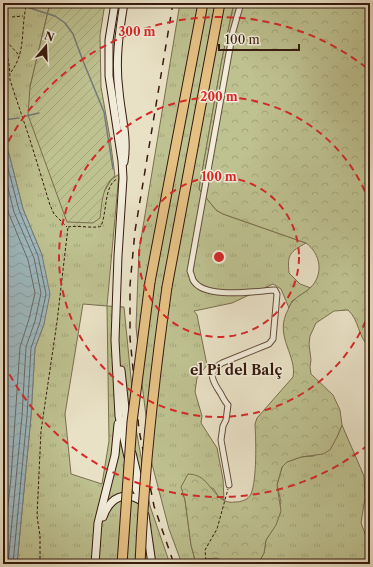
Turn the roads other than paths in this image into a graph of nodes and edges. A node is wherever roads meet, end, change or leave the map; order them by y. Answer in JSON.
{"nodes":[{"id":1,"x":115,"y":3,"type":"edge"},
{"id":2,"x":124,"y":3,"type":"edge"},
{"id":3,"x":203,"y":3,"type":"edge"},
{"id":4,"x":220,"y":3,"type":"edge"},
{"id":5,"x":241,"y":3,"type":"edge"},
{"id":6,"x":123,"y":175,"type":"junction"},
{"id":7,"x":117,"y":324,"type":"junction"},
{"id":8,"x":119,"y":416,"type":"junction"},
{"id":9,"x":229,"y":485,"type":"road end"},
{"id":10,"x":143,"y":502,"type":"junction"},
{"id":11,"x":97,"y":547,"type":"junction"},
{"id":12,"x":95,"y":564,"type":"edge"},
{"id":13,"x":122,"y":564,"type":"edge"},
{"id":14,"x":140,"y":564,"type":"edge"},
{"id":15,"x":152,"y":564,"type":"edge"}],
"edges":[{"from":1,"to":6,"type":"main road"},
{"from":2,"to":6,"type":"main road"},
{"from":3,"to":13,"type":"highway","bridge":true},
{"from":4,"to":14,"type":"highway","bridge":true},
{"from":5,"to":9,"type":"street"},
{"from":6,"to":7,"type":"main road"},
{"from":7,"to":8,"type":"main road"},
{"from":7,"to":10,"type":"main road"},
{"from":8,"to":10,"type":"main road"},
{"from":8,"to":11,"type":"main road"},
{"from":10,"to":11,"type":"main road"},
{"from":10,"to":15,"type":"main road"},
{"from":11,"to":12,"type":"main road"}]}
